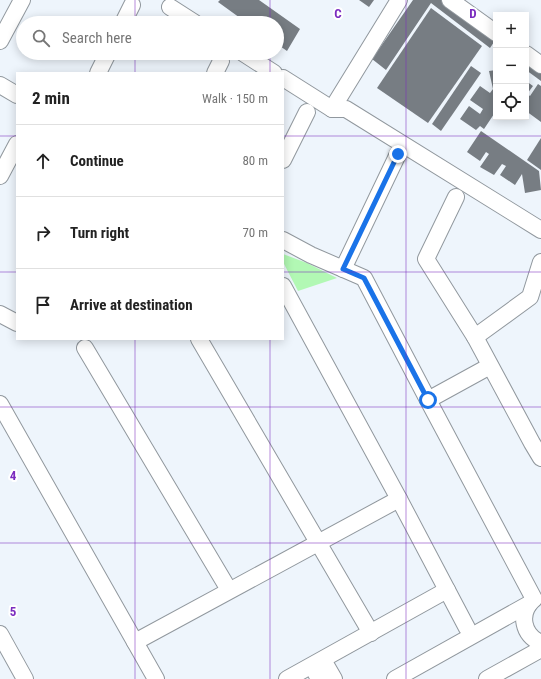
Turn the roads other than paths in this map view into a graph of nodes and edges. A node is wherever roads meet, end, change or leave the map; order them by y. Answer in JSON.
{"nodes":[{"id":1,"x":22,"y":0,"type":"edge"},
{"id":2,"x":399,"y":0,"type":"edge"},
{"id":3,"x":450,"y":0,"type":"edge"},
{"id":4,"x":132,"y":5,"type":"dead end"},
{"id":5,"x":170,"y":7,"type":"dead end"},
{"id":6,"x":126,"y":16,"type":"edge"},
{"id":7,"x":184,"y":16,"type":"edge"},
{"id":8,"x":493,"y":31,"type":"edge"},
{"id":9,"x":0,"y":41,"type":"edge"},
{"id":10,"x":529,"y":56,"type":"edge"},
{"id":11,"x":104,"y":60,"type":"edge"},
{"id":12,"x":254,"y":60,"type":"edge"},
{"id":13,"x":541,"y":65,"type":"edge"},
{"id":14,"x":98,"y":72,"type":"edge"},
{"id":15,"x":272,"y":72,"type":"edge"},
{"id":16,"x":284,"y":79,"type":"edge"},
{"id":17,"x":0,"y":85,"type":"edge"},
{"id":18,"x":16,"y":94,"type":"edge"},
{"id":19,"x":332,"y":109,"type":"junction"},
{"id":20,"x":307,"y":112,"type":"dead end"},
{"id":21,"x":16,"y":146,"type":"edge"},
{"id":22,"x":398,"y":154,"type":"dead end"},
{"id":23,"x":284,"y":158,"type":"edge"},
{"id":24,"x":0,"y":176,"type":"edge"},
{"id":25,"x":456,"y":196,"type":"dead end"},
{"id":26,"x":541,"y":230,"type":"edge"},
{"id":27,"x":284,"y":241,"type":"edge"},
{"id":28,"x":541,"y":262,"type":"edge"},
{"id":29,"x":343,"y":269,"type":"junction"},
{"id":30,"x":284,"y":288,"type":"edge"},
{"id":31,"x":535,"y":301,"type":"edge"},
{"id":32,"x":0,"y":314,"type":"edge"},
{"id":33,"x":16,"y":322,"type":"edge"},
{"id":34,"x":475,"y":337,"type":"junction"},
{"id":35,"x":200,"y":340,"type":"edge"},
{"id":36,"x":85,"y":348,"type":"dead end"},
{"id":37,"x":490,"y":366,"type":"junction"},
{"id":38,"x":428,"y":400,"type":"junction"},
{"id":39,"x":0,"y":404,"type":"edge"},
{"id":40,"x":536,"y":441,"type":"edge"},
{"id":41,"x":541,"y":458,"type":"edge"},
{"id":42,"x":399,"y":499,"type":"junction"},
{"id":43,"x":317,"y":543,"type":"junction"},
{"id":44,"x":230,"y":590,"type":"junction"},
{"id":45,"x":447,"y":590,"type":"junction"},
{"id":46,"x":535,"y":599,"type":"edge"},
{"id":47,"x":467,"y":628,"type":"dead end"},
{"id":48,"x":371,"y":633,"type":"junction"},
{"id":49,"x":0,"y":634,"type":"edge"},
{"id":50,"x":135,"y":642,"type":"junction"},
{"id":51,"x":541,"y":643,"type":"edge"},
{"id":52,"x":541,"y":650,"type":"edge"},
{"id":53,"x":318,"y":668,"type":"edge"},
{"id":54,"x":25,"y":679,"type":"edge"},
{"id":55,"x":156,"y":679,"type":"edge"},
{"id":56,"x":287,"y":679,"type":"edge"},
{"id":57,"x":334,"y":679,"type":"edge"},
{"id":58,"x":395,"y":679,"type":"edge"},
{"id":59,"x":487,"y":679,"type":"edge"}],
"edges":[{"from":1,"to":9,"type":"street"},
{"from":2,"to":19,"type":"street"},
{"from":3,"to":8,"type":"street"},
{"from":4,"to":6,"type":"street"},
{"from":5,"to":7,"type":"street"},
{"from":10,"to":13,"type":"street"},
{"from":11,"to":14,"type":"street"},
{"from":12,"to":15,"type":"street"},
{"from":16,"to":19,"type":"street"},
{"from":17,"to":18,"type":"street"},
{"from":19,"to":26,"type":"street"},
{"from":20,"to":23,"type":"street"},
{"from":21,"to":24,"type":"street"},
{"from":22,"to":29,"type":"street"},
{"from":25,"to":34,"type":"street"},
{"from":27,"to":29,"type":"street"},
{"from":28,"to":31,"type":"street"},
{"from":29,"to":38,"type":"street"},
{"from":30,"to":42,"type":"street"},
{"from":31,"to":34,"type":"street"},
{"from":32,"to":33,"type":"street"},
{"from":34,"to":37,"type":"street"},
{"from":35,"to":43,"type":"street"},
{"from":36,"to":44,"type":"street"},
{"from":37,"to":38,"type":"street"},
{"from":37,"to":40,"type":"street"},
{"from":38,"to":46,"type":"street"},
{"from":39,"to":50,"type":"street"},
{"from":40,"to":41,"type":"street"},
{"from":42,"to":43,"type":"street"},
{"from":42,"to":45,"type":"street"},
{"from":43,"to":44,"type":"street"},
{"from":43,"to":48,"type":"street"},
{"from":44,"to":50,"type":"street"},
{"from":45,"to":47,"type":"street"},
{"from":45,"to":48,"type":"street"},
{"from":46,"to":51,"type":"street"},
{"from":46,"to":58,"type":"street"},
{"from":48,"to":53,"type":"street"},
{"from":49,"to":54,"type":"street"},
{"from":50,"to":55,"type":"street"},
{"from":52,"to":59,"type":"street"},
{"from":53,"to":56,"type":"street"},
{"from":53,"to":57,"type":"street"}]}
